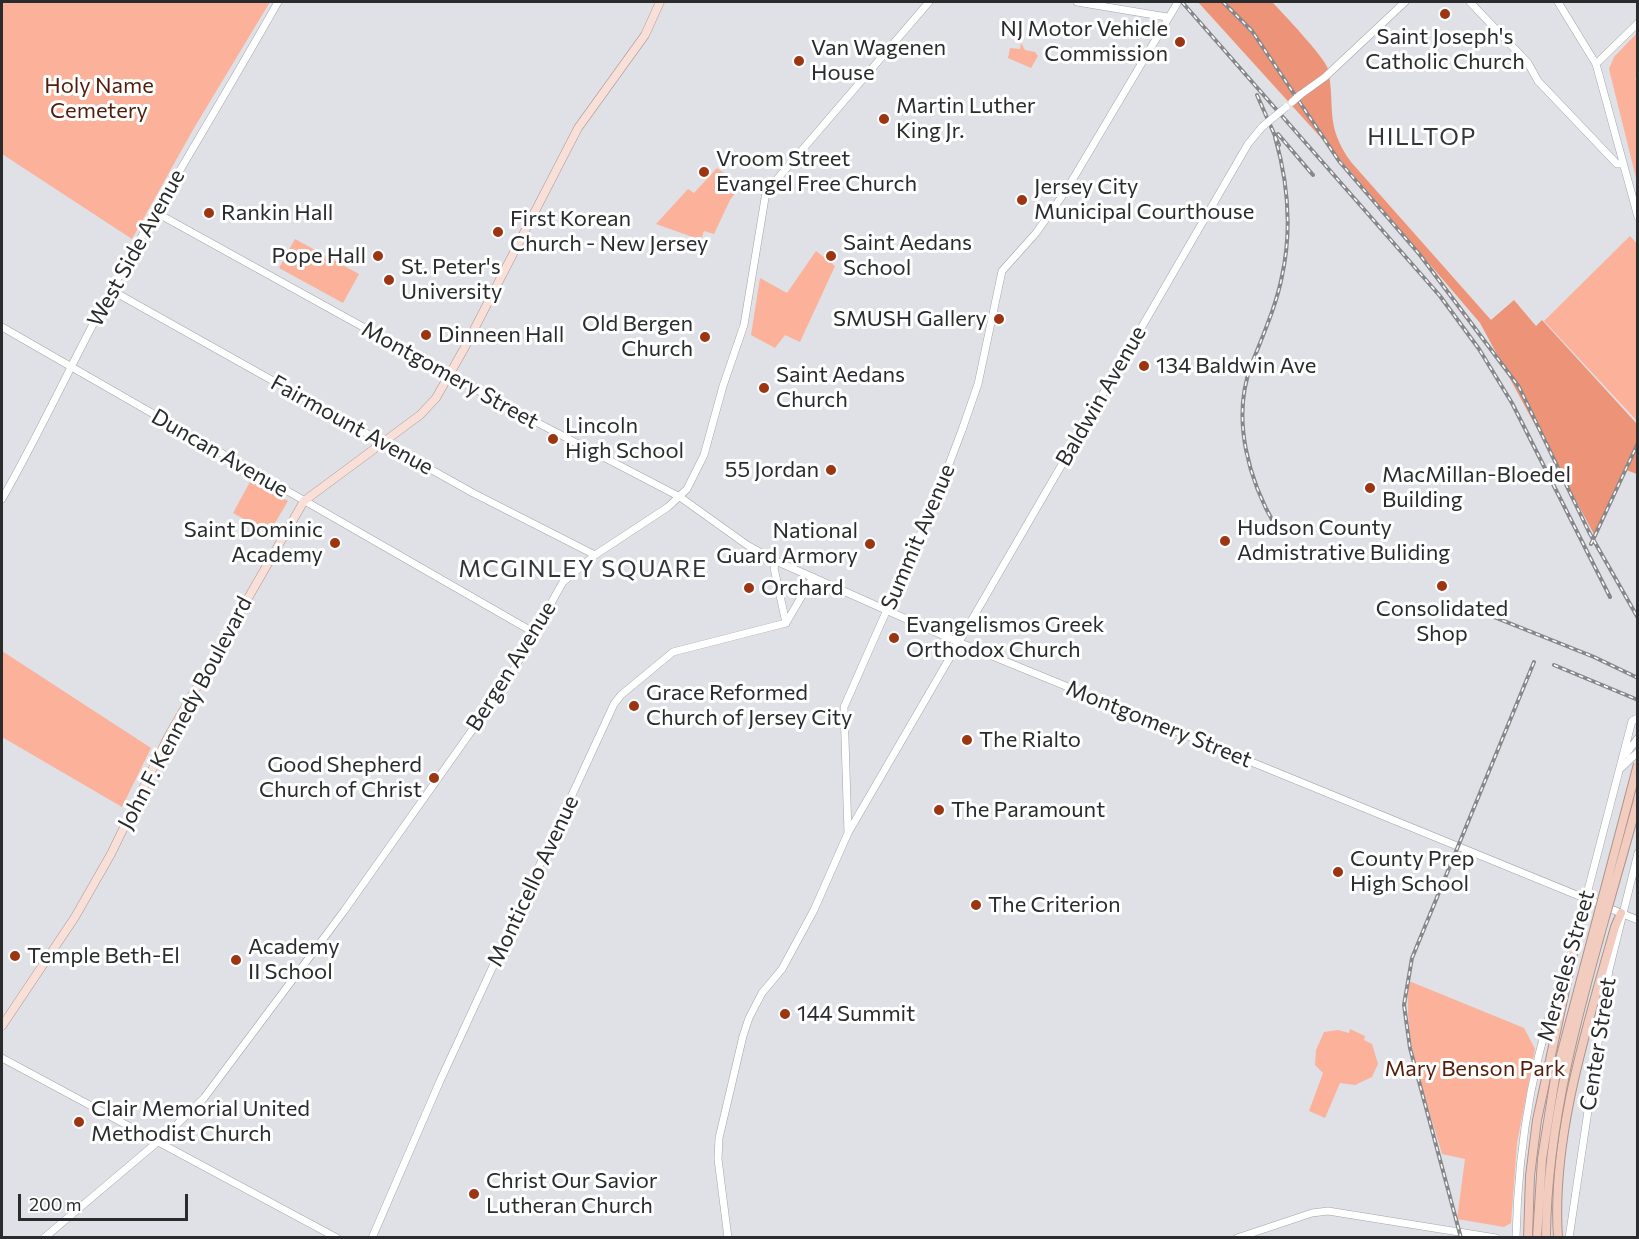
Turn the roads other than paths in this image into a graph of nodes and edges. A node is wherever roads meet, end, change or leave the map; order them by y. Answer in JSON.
{"nodes":[{"id":1,"x":278,"y":2,"type":"edge"},
{"id":2,"x":660,"y":2,"type":"edge"},
{"id":3,"x":928,"y":2,"type":"edge"},
{"id":4,"x":1077,"y":2,"type":"edge"},
{"id":5,"x":1405,"y":2,"type":"edge"},
{"id":6,"x":1470,"y":2,"type":"edge"},
{"id":7,"x":1558,"y":2,"type":"edge"},
{"id":8,"x":1176,"y":4,"type":"edge"},
{"id":9,"x":1167,"y":17,"type":"junction"},
{"id":10,"x":1638,"y":23,"type":"edge"},
{"id":11,"x":1596,"y":64,"type":"junction"},
{"id":12,"x":1623,"y":164,"type":"junction"},
{"id":13,"x":154,"y":212,"type":"junction"},
{"id":14,"x":1638,"y":217,"type":"edge"},
{"id":15,"x":111,"y":290,"type":"junction"},
{"id":16,"x":2,"y":327,"type":"edge"},
{"id":17,"x":72,"y":368,"type":"junction"},
{"id":18,"x":449,"y":375,"type":"junction"},
{"id":19,"x":382,"y":442,"type":"junction"},
{"id":20,"x":680,"y":497,"type":"junction"},
{"id":21,"x":2,"y":499,"type":"edge"},
{"id":22,"x":304,"y":501,"type":"junction"},
{"id":23,"x":595,"y":555,"type":"junction"},
{"id":24,"x":776,"y":561,"type":"junction"},
{"id":25,"x":813,"y":577,"type":"junction"},
{"id":26,"x":887,"y":609,"type":"junction"},
{"id":27,"x":786,"y":623,"type":"junction"},
{"id":28,"x":533,"y":632,"type":"junction"},
{"id":29,"x":958,"y":642,"type":"junction"},
{"id":30,"x":1638,"y":718,"type":"edge"},
{"id":31,"x":1638,"y":738,"type":"edge"},
{"id":32,"x":1638,"y":752,"type":"edge"},
{"id":33,"x":1638,"y":764,"type":"edge"},
{"id":34,"x":1621,"y":768,"type":"junction"},
{"id":35,"x":1638,"y":800,"type":"edge"},
{"id":36,"x":848,"y":833,"type":"junction"},
{"id":37,"x":1638,"y":853,"type":"edge"},
{"id":38,"x":1586,"y":899,"type":"junction"},
{"id":39,"x":1621,"y":913,"type":"junction"},
{"id":40,"x":1638,"y":920,"type":"edge"},
{"id":41,"x":1576,"y":940,"type":"junction"},
{"id":42,"x":2,"y":1026,"type":"edge"},
{"id":43,"x":1546,"y":1029,"type":"junction"},
{"id":44,"x":1553,"y":1043,"type":"junction"},
{"id":45,"x":2,"y":1058,"type":"edge"},
{"id":46,"x":158,"y":1141,"type":"junction"},
{"id":47,"x":44,"y":1238,"type":"edge"},
{"id":48,"x":337,"y":1238,"type":"edge"},
{"id":49,"x":372,"y":1238,"type":"edge"},
{"id":50,"x":728,"y":1238,"type":"edge"},
{"id":51,"x":1237,"y":1238,"type":"edge"},
{"id":52,"x":1496,"y":1238,"type":"edge"},
{"id":53,"x":1516,"y":1238,"type":"edge"},
{"id":54,"x":1528,"y":1238,"type":"edge"},
{"id":55,"x":1537,"y":1238,"type":"edge"},
{"id":56,"x":1546,"y":1238,"type":"edge"},
{"id":57,"x":1558,"y":1238,"type":"edge"},
{"id":58,"x":1569,"y":1238,"type":"edge"}],
"edges":[{"from":1,"to":13,"type":"main road","name":"West Side Avenue"},
{"from":2,"to":18,"type":"main road","name":"John F. Kennedy Boulevard"},
{"from":3,"to":20,"type":"main road","name":"Bergen Avenue"},
{"from":4,"to":9,"type":"main road"},
{"from":5,"to":29,"type":"main road","name":"Baldwin Avenue","bridge":true},
{"from":6,"to":12,"type":"main road"},
{"from":7,"to":11,"type":"main road"},
{"from":8,"to":9,"type":"main road","name":"Summit Avenue"},
{"from":9,"to":26,"type":"main road","name":"Summit Avenue"},
{"from":10,"to":11,"type":"main road"},
{"from":11,"to":12,"type":"main road"},
{"from":12,"to":14,"type":"main road"},
{"from":13,"to":15,"type":"main road","name":"West Side Avenue"},
{"from":13,"to":18,"type":"main road","name":"Montgomery Street"},
{"from":15,"to":17,"type":"main road","name":"West Side Avenue"},
{"from":15,"to":19,"type":"main road","name":"Fairmount Avenue"},
{"from":16,"to":17,"type":"main road","name":"Duncan Avenue"},
{"from":17,"to":21,"type":"main road","name":"West Side Avenue"},
{"from":17,"to":22,"type":"main road","name":"Duncan Avenue"},
{"from":18,"to":19,"type":"main road","name":"John F. Kennedy Boulevard"},
{"from":18,"to":20,"type":"main road","name":"Montgomery Street"},
{"from":19,"to":22,"type":"main road","name":"John F. Kennedy Boulevard"},
{"from":19,"to":23,"type":"main road","name":"Fairmount Avenue"},
{"from":20,"to":23,"type":"main road","name":"Bergen Avenue"},
{"from":20,"to":24,"type":"main road","name":"Montgomery Street"},
{"from":22,"to":28,"type":"main road","name":"Duncan Avenue"},
{"from":22,"to":42,"type":"main road","name":"John F. Kennedy Boulevard"},
{"from":23,"to":28,"type":"main road","name":"Bergen Avenue"},
{"from":24,"to":25,"type":"main road","name":"Montgomery Street"},
{"from":24,"to":27,"type":"main road"},
{"from":25,"to":26,"type":"main road","name":"Montgomery Street"},
{"from":25,"to":27,"type":"main road"},
{"from":26,"to":29,"type":"main road","name":"Montgomery Street"},
{"from":26,"to":36,"type":"main road","name":"Summit Avenue"},
{"from":27,"to":49,"type":"main road","name":"Monticello Avenue"},
{"from":28,"to":46,"type":"main road","name":"Bergen Avenue"},
{"from":29,"to":36,"type":"main road","name":"Baldwin Avenue"},
{"from":29,"to":38,"type":"main road","name":"Montgomery Street"},
{"from":30,"to":34,"type":"main road"},
{"from":31,"to":34,"type":"main road"},
{"from":32,"to":34,"type":"main road"},
{"from":33,"to":55,"type":"highway","bridge":true},
{"from":34,"to":38,"type":"main road","name":"Merseles Street"},
{"from":35,"to":56,"type":"highway","bridge":true},
{"from":36,"to":50,"type":"main road","name":"Summit Avenue"},
{"from":37,"to":39,"type":"main road","name":"Center Street"},
{"from":38,"to":39,"type":"main road","name":"Montgomery Street"},
{"from":38,"to":41,"type":"main road","name":"Merseles Street"},
{"from":39,"to":40,"type":"main road","name":"Montgomery Street"},
{"from":39,"to":57,"type":"highway"},
{"from":39,"to":58,"type":"main road","name":"Center Street"},
{"from":41,"to":43,"type":"main road","name":"Merseles Street"},
{"from":41,"to":44,"type":"highway"},
{"from":43,"to":44,"type":"highway"},
{"from":43,"to":53,"type":"main road","name":"Merseles Street"},
{"from":44,"to":54,"type":"highway"},
{"from":45,"to":46,"type":"main road"},
{"from":46,"to":47,"type":"main road","name":"Bergen Avenue"},
{"from":46,"to":48,"type":"main road"},
{"from":51,"to":52,"type":"main road"}]}
